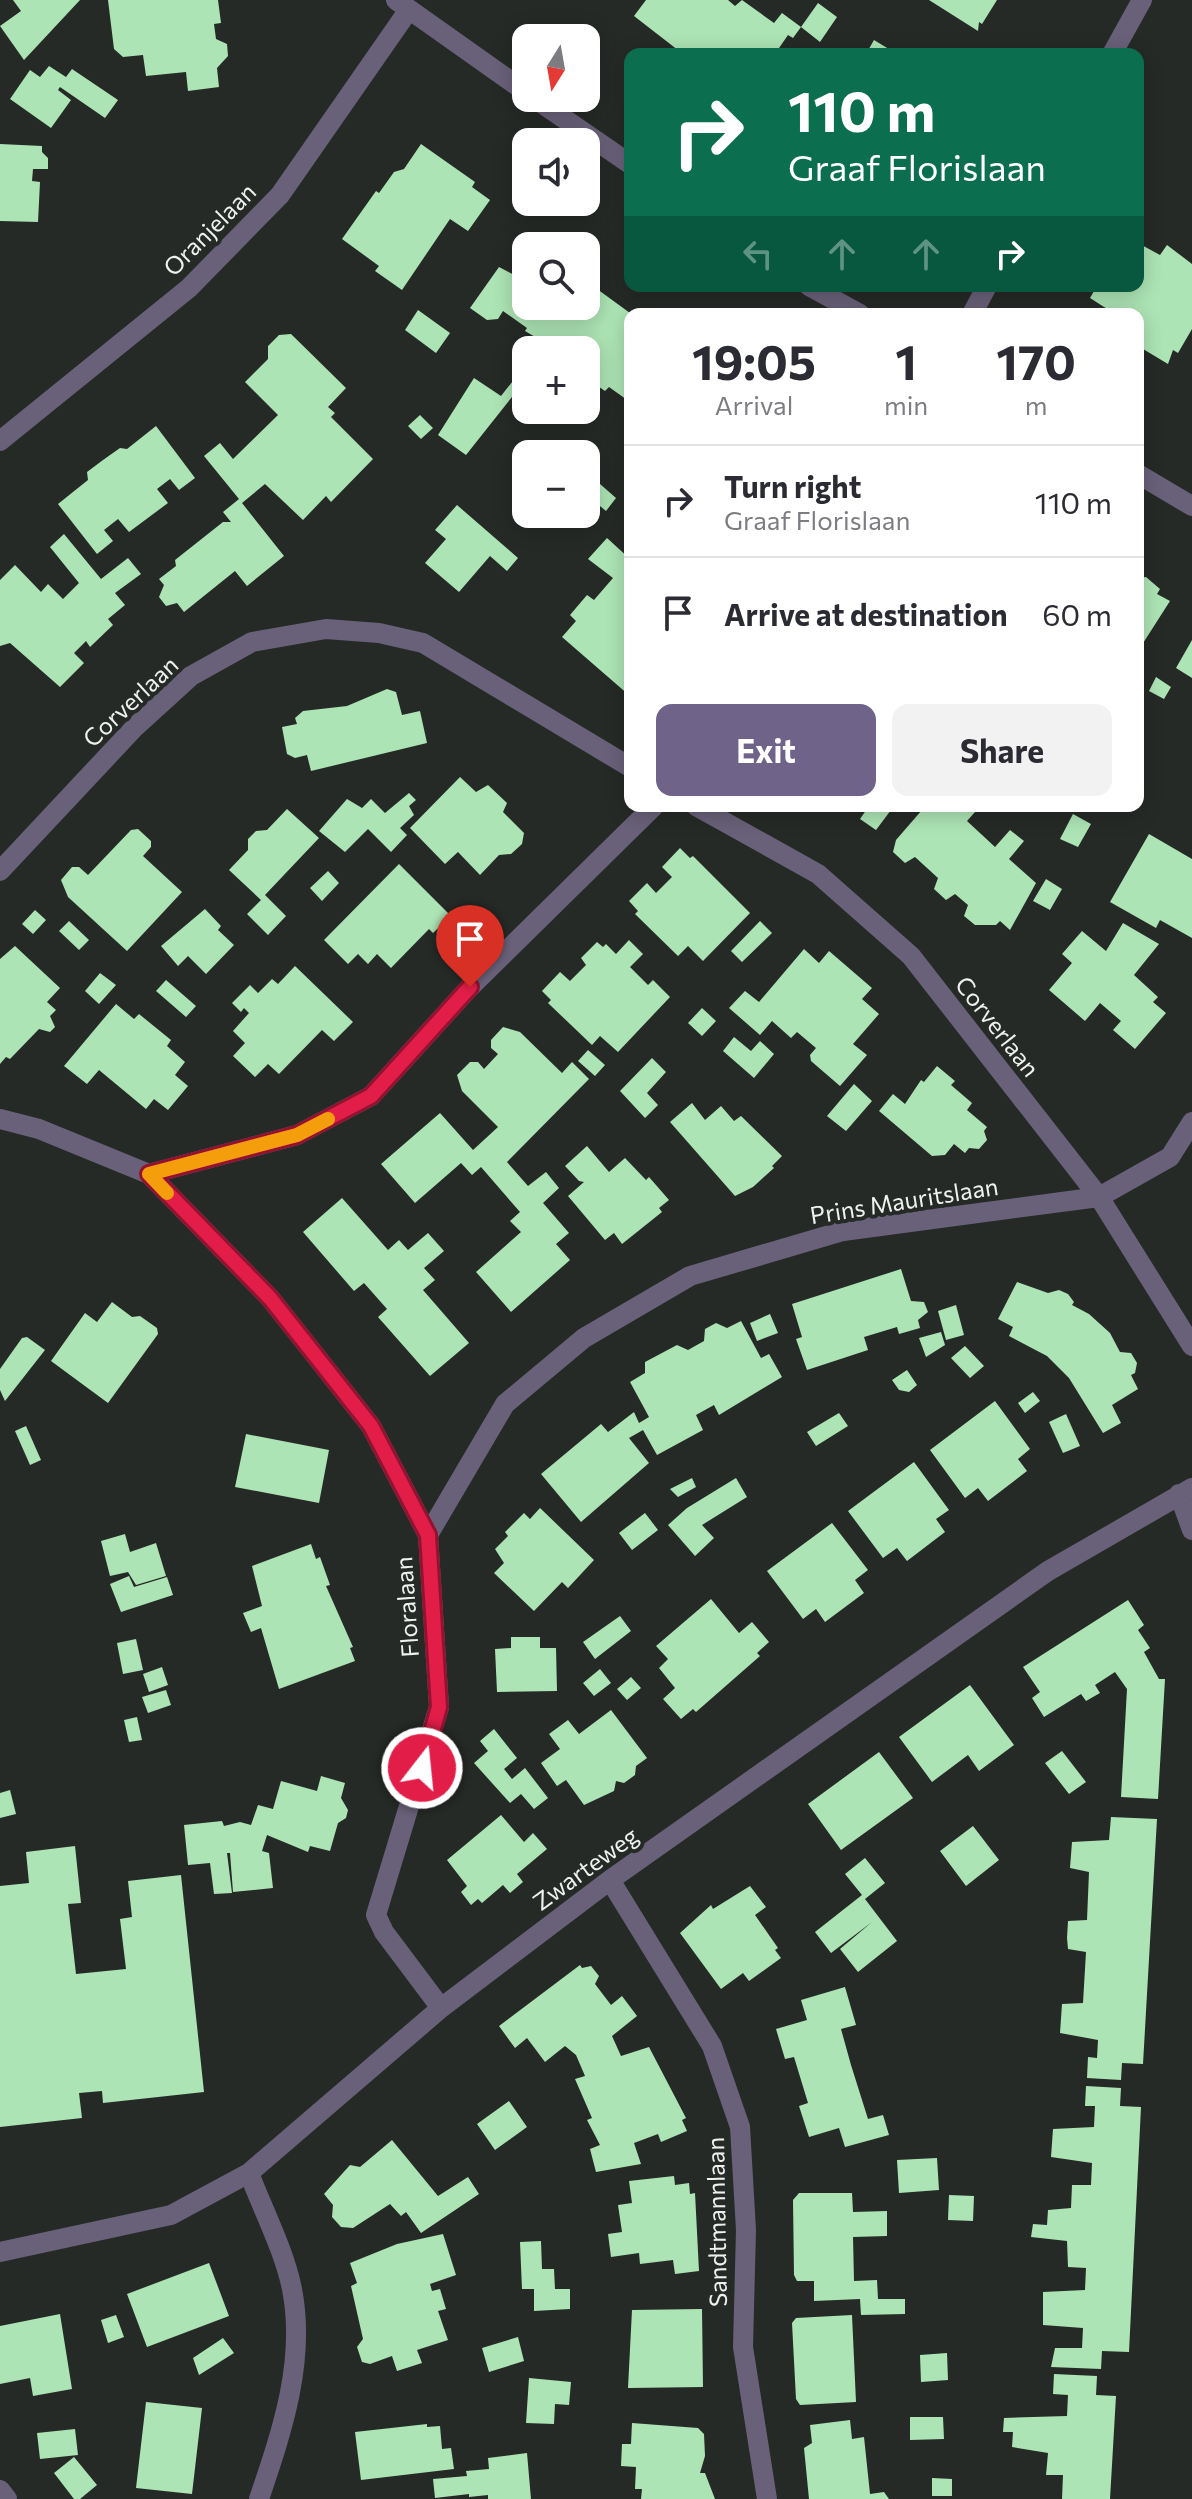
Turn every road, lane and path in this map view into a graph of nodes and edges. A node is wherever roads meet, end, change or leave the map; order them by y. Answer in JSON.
{"nodes":[{"id":1,"x":1142,"y":0,"type":"edge"},
{"id":2,"x":402,"y":6,"type":"edge"},
{"id":3,"x":1115,"y":48,"type":"edge"},
{"id":4,"x":512,"y":82,"type":"edge"},
{"id":5,"x":554,"y":112,"type":"edge"},
{"id":6,"x":624,"y":160,"type":"edge"},
{"id":7,"x":820,"y":292,"type":"edge"},
{"id":8,"x":849,"y":308,"type":"edge"},
{"id":9,"x":0,"y":441,"type":"edge"},
{"id":10,"x":1144,"y":478,"type":"edge"},
{"id":11,"x":1192,"y":506,"type":"edge"},
{"id":12,"x":624,"y":763,"type":"edge"},
{"id":13,"x":648,"y":812,"type":"edge"},
{"id":14,"x":707,"y":812,"type":"edge"},
{"id":15,"x":0,"y":871,"type":"edge"},
{"id":16,"x":0,"y":1119,"type":"edge"},
{"id":17,"x":1192,"y":1122,"type":"edge"},
{"id":18,"x":149,"y":1174,"type":"junction"},
{"id":19,"x":1099,"y":1197,"type":"junction"},
{"id":20,"x":1192,"y":1346,"type":"edge"},
{"id":21,"x":1186,"y":1491,"type":"edge"},
{"id":22,"x":1192,"y":1530,"type":"edge"},
{"id":23,"x":428,"y":1535,"type":"junction"},
{"id":24,"x":610,"y":1880,"type":"junction"},
{"id":25,"x":441,"y":2008,"type":"junction"},
{"id":26,"x":249,"y":2173,"type":"junction"},
{"id":27,"x":0,"y":2252,"type":"edge"},
{"id":28,"x":0,"y":2490,"type":"edge"},
{"id":29,"x":7,"y":2499,"type":"edge"},
{"id":30,"x":259,"y":2499,"type":"edge"},
{"id":31,"x":767,"y":2499,"type":"edge"}],
"edges":[{"from":1,"to":3,"type":"street"},
{"from":2,"to":4,"type":"street"},
{"from":2,"to":9,"type":"street","name":"Oranjelaan"},
{"from":5,"to":6,"type":"street"},
{"from":7,"to":8,"type":"street"},
{"from":10,"to":11,"type":"street"},
{"from":12,"to":15,"type":"street","name":"Corverlaan"},
{"from":13,"to":18,"type":"street"},
{"from":14,"to":19,"type":"street","name":"Corverlaan"},
{"from":16,"to":18,"type":"street"},
{"from":17,"to":19,"type":"street","name":"Prins Mauritslaan"},
{"from":18,"to":23,"type":"street","name":"Floralaan"},
{"from":19,"to":20,"type":"street","name":"Corverlaan"},
{"from":19,"to":23,"type":"street","name":"Prins Mauritslaan"},
{"from":21,"to":22,"type":"street"},
{"from":21,"to":24,"type":"street","name":"Zwarteweg"},
{"from":23,"to":25,"type":"street","name":"Floralaan"},
{"from":24,"to":25,"type":"street","name":"Zwarteweg"},
{"from":24,"to":31,"type":"street","name":"Sandtmannlaan"},
{"from":25,"to":26,"type":"street","name":"Zwarteweg"},
{"from":26,"to":27,"type":"street","name":"Zwarteweg"},
{"from":26,"to":30,"type":"street"},
{"from":28,"to":29,"type":"street"}]}
